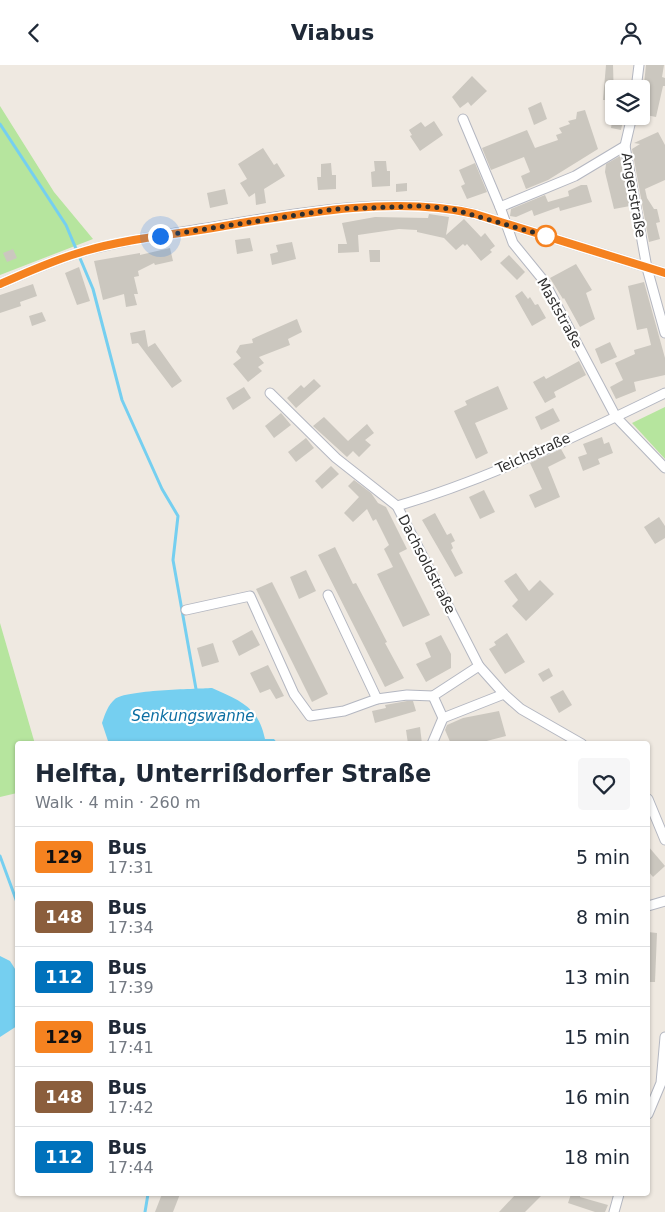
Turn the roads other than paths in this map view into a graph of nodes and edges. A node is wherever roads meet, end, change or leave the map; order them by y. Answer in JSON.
{"nodes":[{"id":1,"x":639,"y":65,"type":"edge"},
{"id":2,"x":637,"y":80,"type":"edge"},
{"id":3,"x":463,"y":119,"type":"dead end"},
{"id":4,"x":630,"y":125,"type":"edge"},
{"id":5,"x":625,"y":146,"type":"junction"},
{"id":6,"x":500,"y":207,"type":"junction"},
{"id":7,"x":505,"y":223,"type":"junction"},
{"id":8,"x":647,"y":268,"type":"junction"},
{"id":9,"x":665,"y":273,"type":"edge"},
{"id":10,"x":0,"y":284,"type":"edge"},
{"id":11,"x":665,"y":333,"type":"edge"},
{"id":12,"x":270,"y":393,"type":"dead end"},
{"id":13,"x":665,"y":393,"type":"edge"},
{"id":14,"x":616,"y":417,"type":"junction"},
{"id":15,"x":665,"y":468,"type":"edge"},
{"id":16,"x":397,"y":506,"type":"junction"},
{"id":17,"x":328,"y":595,"type":"dead end"},
{"id":18,"x":186,"y":610,"type":"dead end"},
{"id":19,"x":479,"y":666,"type":"junction"},
{"id":20,"x":504,"y":694,"type":"junction"},
{"id":21,"x":433,"y":697,"type":"junction"},
{"id":22,"x":377,"y":699,"type":"junction"},
{"id":23,"x":443,"y":718,"type":"junction"},
{"id":24,"x":433,"y":741,"type":"edge"},
{"id":25,"x":577,"y":741,"type":"edge"},
{"id":26,"x":650,"y":804,"type":"edge"},
{"id":27,"x":665,"y":840,"type":"edge"},
{"id":28,"x":665,"y":901,"type":"edge"},
{"id":29,"x":650,"y":905,"type":"edge"},
{"id":30,"x":665,"y":1037,"type":"edge"},
{"id":31,"x":665,"y":1052,"type":"edge"},
{"id":32,"x":650,"y":1109,"type":"edge"},
{"id":33,"x":618,"y":1196,"type":"edge"},
{"id":34,"x":614,"y":1212,"type":"edge"}],
"edges":[{"from":1,"to":2,"type":"street"},
{"from":3,"to":6,"type":"street","name":"Maststraße"},
{"from":4,"to":5,"type":"street","name":"Angerstraße"},
{"from":5,"to":6,"type":"street"},
{"from":5,"to":8,"type":"street","name":"Angerstraße"},
{"from":6,"to":7,"type":"street","name":"Maststraße"},
{"from":7,"to":8,"type":"street"},
{"from":7,"to":10,"type":"street"},
{"from":7,"to":14,"type":"street","name":"Maststraße"},
{"from":8,"to":9,"type":"street"},
{"from":8,"to":11,"type":"street","name":"Angerstraße"},
{"from":12,"to":16,"type":"street","name":"Dachsoldstraße"},
{"from":13,"to":14,"type":"street","name":"Teichstraße"},
{"from":14,"to":15,"type":"street","name":"Maststraße"},
{"from":14,"to":16,"type":"street","name":"Teichstraße"},
{"from":16,"to":19,"type":"street","name":"Dachsoldstraße"},
{"from":17,"to":22,"type":"street"},
{"from":18,"to":22,"type":"street"},
{"from":19,"to":20,"type":"street","name":"Dachsoldstraße"},
{"from":19,"to":21,"type":"street"},
{"from":20,"to":23,"type":"street"},
{"from":20,"to":25,"type":"street","name":"Dachsoldstraße"},
{"from":21,"to":22,"type":"street"},
{"from":21,"to":23,"type":"street"},
{"from":23,"to":24,"type":"street"},
{"from":26,"to":27,"type":"street"},
{"from":28,"to":29,"type":"street"},
{"from":30,"to":31,"type":"street"},
{"from":31,"to":32,"type":"street"},
{"from":33,"to":34,"type":"street"}]}
